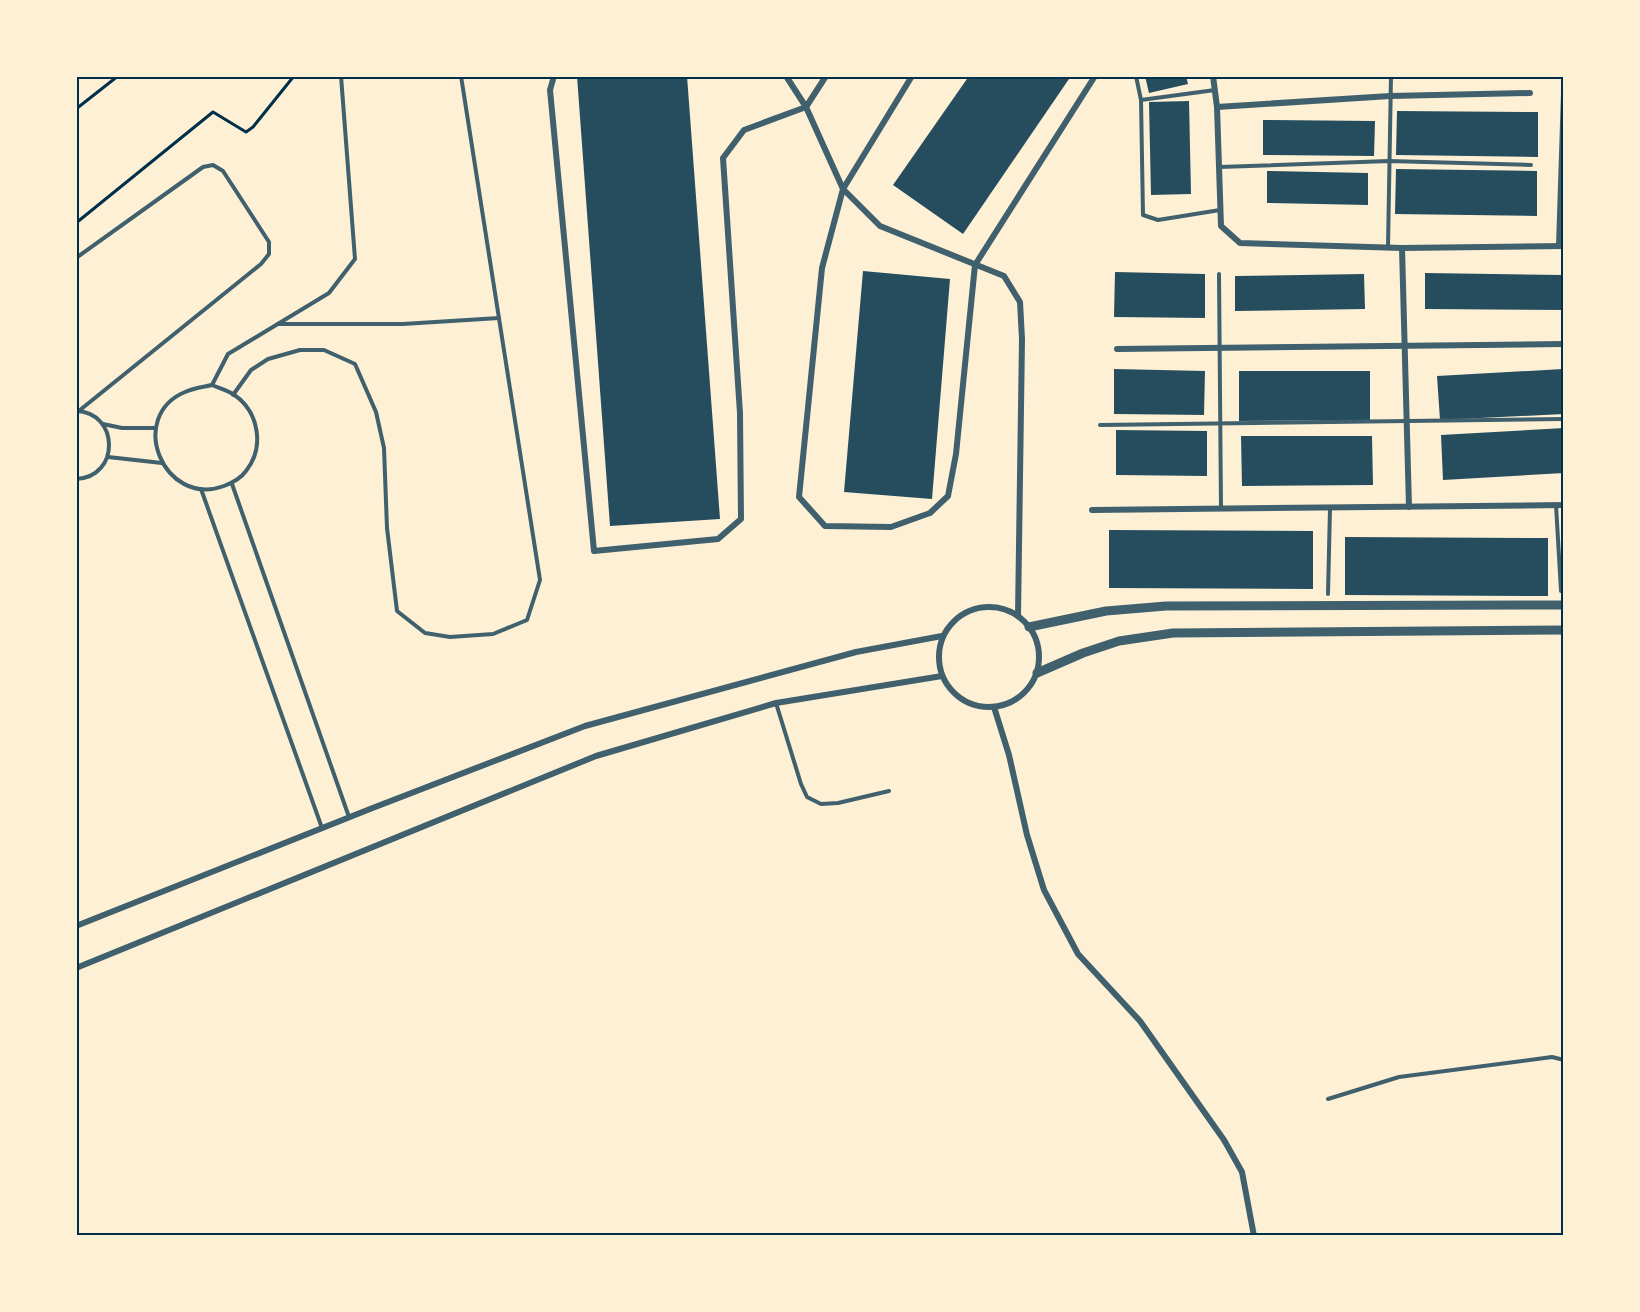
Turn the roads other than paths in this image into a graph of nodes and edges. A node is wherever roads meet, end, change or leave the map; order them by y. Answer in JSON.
{"nodes":[{"id":1,"x":341,"y":76,"type":"edge"},
{"id":2,"x":461,"y":76,"type":"edge"},
{"id":3,"x":554,"y":76,"type":"edge"},
{"id":4,"x":786,"y":76,"type":"edge"},
{"id":5,"x":826,"y":76,"type":"edge"},
{"id":6,"x":912,"y":76,"type":"edge"},
{"id":7,"x":1095,"y":76,"type":"edge"},
{"id":8,"x":1136,"y":76,"type":"edge"},
{"id":9,"x":1213,"y":76,"type":"edge"},
{"id":10,"x":1391,"y":76,"type":"edge"},
{"id":11,"x":1215,"y":90,"type":"junction"},
{"id":12,"x":1530,"y":93,"type":"dead end"},
{"id":13,"x":1563,"y":93,"type":"edge"},
{"id":14,"x":1390,"y":96,"type":"junction"},
{"id":15,"x":1141,"y":100,"type":"junction"},
{"id":16,"x":807,"y":107,"type":"junction"},
{"id":17,"x":1217,"y":107,"type":"junction"},
{"id":18,"x":1389,"y":161,"type":"junction"},
{"id":19,"x":1531,"y":165,"type":"dead end"},
{"id":20,"x":1219,"y":167,"type":"junction"},
{"id":21,"x":843,"y":189,"type":"junction"},
{"id":22,"x":1221,"y":210,"type":"junction"},
{"id":23,"x":1561,"y":246,"type":"edge"},
{"id":24,"x":1388,"y":247,"type":"junction"},
{"id":25,"x":1402,"y":248,"type":"junction"},
{"id":26,"x":76,"y":258,"type":"edge"},
{"id":27,"x":975,"y":265,"type":"junction"},
{"id":28,"x":1219,"y":274,"type":"dead end"},
{"id":29,"x":499,"y":318,"type":"junction"},
{"id":30,"x":278,"y":324,"type":"junction"},
{"id":31,"x":1563,"y":344,"type":"edge"},
{"id":32,"x":1404,"y":346,"type":"junction"},
{"id":33,"x":1219,"y":348,"type":"junction"},
{"id":34,"x":1117,"y":349,"type":"dead end"},
{"id":35,"x":212,"y":385,"type":"junction"},
{"id":36,"x":233,"y":394,"type":"junction"},
{"id":37,"x":78,"y":411,"type":"edge"},
{"id":38,"x":1563,"y":419,"type":"edge"},
{"id":39,"x":1407,"y":421,"type":"junction"},
{"id":40,"x":102,"y":424,"type":"junction"},
{"id":41,"x":1220,"y":424,"type":"junction"},
{"id":42,"x":1100,"y":425,"type":"dead end"},
{"id":43,"x":154,"y":428,"type":"junction"},
{"id":44,"x":108,"y":457,"type":"junction"},
{"id":45,"x":162,"y":464,"type":"junction"},
{"id":46,"x":76,"y":479,"type":"edge"},
{"id":47,"x":232,"y":483,"type":"junction"},
{"id":48,"x":201,"y":489,"type":"junction"},
{"id":49,"x":1556,"y":505,"type":"junction"},
{"id":50,"x":1563,"y":505,"type":"edge"},
{"id":51,"x":1409,"y":507,"type":"junction"},
{"id":52,"x":1330,"y":508,"type":"junction"},
{"id":53,"x":1221,"y":509,"type":"junction"},
{"id":54,"x":1092,"y":510,"type":"dead end"},
{"id":55,"x":1561,"y":591,"type":"dead end"},
{"id":56,"x":1328,"y":594,"type":"dead end"},
{"id":57,"x":1563,"y":605,"type":"edge"},
{"id":58,"x":1018,"y":615,"type":"junction"},
{"id":59,"x":1029,"y":627,"type":"junction"},
{"id":60,"x":1563,"y":630,"type":"edge"},
{"id":61,"x":942,"y":636,"type":"junction"},
{"id":62,"x":1037,"y":673,"type":"junction"},
{"id":63,"x":942,"y":676,"type":"junction"},
{"id":64,"x":776,"y":703,"type":"junction"},
{"id":65,"x":994,"y":708,"type":"junction"},
{"id":66,"x":890,"y":791,"type":"dead end"},
{"id":67,"x":349,"y":818,"type":"junction"},
{"id":68,"x":322,"y":828,"type":"junction"},
{"id":69,"x":76,"y":926,"type":"edge"},
{"id":70,"x":76,"y":968,"type":"edge"},
{"id":71,"x":1563,"y":1060,"type":"edge"},
{"id":72,"x":1328,"y":1100,"type":"dead end"},
{"id":73,"x":1254,"y":1236,"type":"edge"}],
"edges":[{"from":1,"to":30,"type":"lane"},
{"from":2,"to":29,"type":"lane"},
{"from":3,"to":16,"type":"street"},
{"from":4,"to":16,"type":"street"},
{"from":5,"to":16,"type":"street"},
{"from":6,"to":21,"type":"street"},
{"from":7,"to":27,"type":"street"},
{"from":8,"to":15,"type":"lane"},
{"from":9,"to":11,"type":"street"},
{"from":10,"to":14,"type":"lane"},
{"from":11,"to":15,"type":"lane"},
{"from":11,"to":17,"type":"street"},
{"from":12,"to":14,"type":"street"},
{"from":13,"to":23,"type":"street"},
{"from":14,"to":17,"type":"street"},
{"from":14,"to":18,"type":"lane"},
{"from":15,"to":22,"type":"lane"},
{"from":16,"to":21,"type":"street"},
{"from":17,"to":20,"type":"street"},
{"from":18,"to":19,"type":"lane"},
{"from":18,"to":20,"type":"lane"},
{"from":18,"to":24,"type":"lane"},
{"from":20,"to":22,"type":"street"},
{"from":21,"to":27,"type":"street"},
{"from":21,"to":27,"type":"street"},
{"from":22,"to":24,"type":"street"},
{"from":23,"to":25,"type":"street"},
{"from":24,"to":25,"type":"street"},
{"from":25,"to":32,"type":"street"},
{"from":26,"to":37,"type":"lane"},
{"from":27,"to":58,"type":"street"},
{"from":28,"to":33,"type":"lane"},
{"from":29,"to":30,"type":"lane"},
{"from":29,"to":36,"type":"lane"},
{"from":30,"to":35,"type":"lane"},
{"from":31,"to":32,"type":"street"},
{"from":32,"to":33,"type":"street"},
{"from":32,"to":39,"type":"street"},
{"from":33,"to":34,"type":"street"},
{"from":33,"to":41,"type":"lane"},
{"from":35,"to":36,"type":"lane"},
{"from":35,"to":43,"type":"lane"},
{"from":36,"to":47,"type":"lane"},
{"from":37,"to":40,"type":"lane"},
{"from":38,"to":39,"type":"lane"},
{"from":39,"to":41,"type":"lane"},
{"from":39,"to":51,"type":"street"},
{"from":40,"to":43,"type":"lane"},
{"from":40,"to":44,"type":"lane"},
{"from":41,"to":42,"type":"lane"},
{"from":41,"to":53,"type":"lane"},
{"from":43,"to":45,"type":"lane"},
{"from":44,"to":45,"type":"lane"},
{"from":44,"to":46,"type":"lane"},
{"from":45,"to":48,"type":"lane"},
{"from":47,"to":48,"type":"lane"},
{"from":47,"to":67,"type":"lane"},
{"from":48,"to":68,"type":"lane"},
{"from":49,"to":50,"type":"street"},
{"from":49,"to":51,"type":"street"},
{"from":49,"to":55,"type":"lane"},
{"from":51,"to":52,"type":"street"},
{"from":52,"to":53,"type":"street"},
{"from":52,"to":56,"type":"lane"},
{"from":53,"to":54,"type":"street"},
{"from":57,"to":59,"type":"street"},
{"from":58,"to":59,"type":"street"},
{"from":58,"to":61,"type":"street"},
{"from":59,"to":62,"type":"street"},
{"from":60,"to":62,"type":"street"},
{"from":61,"to":63,"type":"street"},
{"from":61,"to":67,"type":"street"},
{"from":62,"to":65,"type":"street"},
{"from":63,"to":64,"type":"street"},
{"from":63,"to":65,"type":"street"},
{"from":64,"to":66,"type":"lane"},
{"from":64,"to":70,"type":"street"},
{"from":65,"to":73,"type":"street"},
{"from":67,"to":68,"type":"street"},
{"from":68,"to":69,"type":"street"},
{"from":71,"to":72,"type":"lane"}]}
